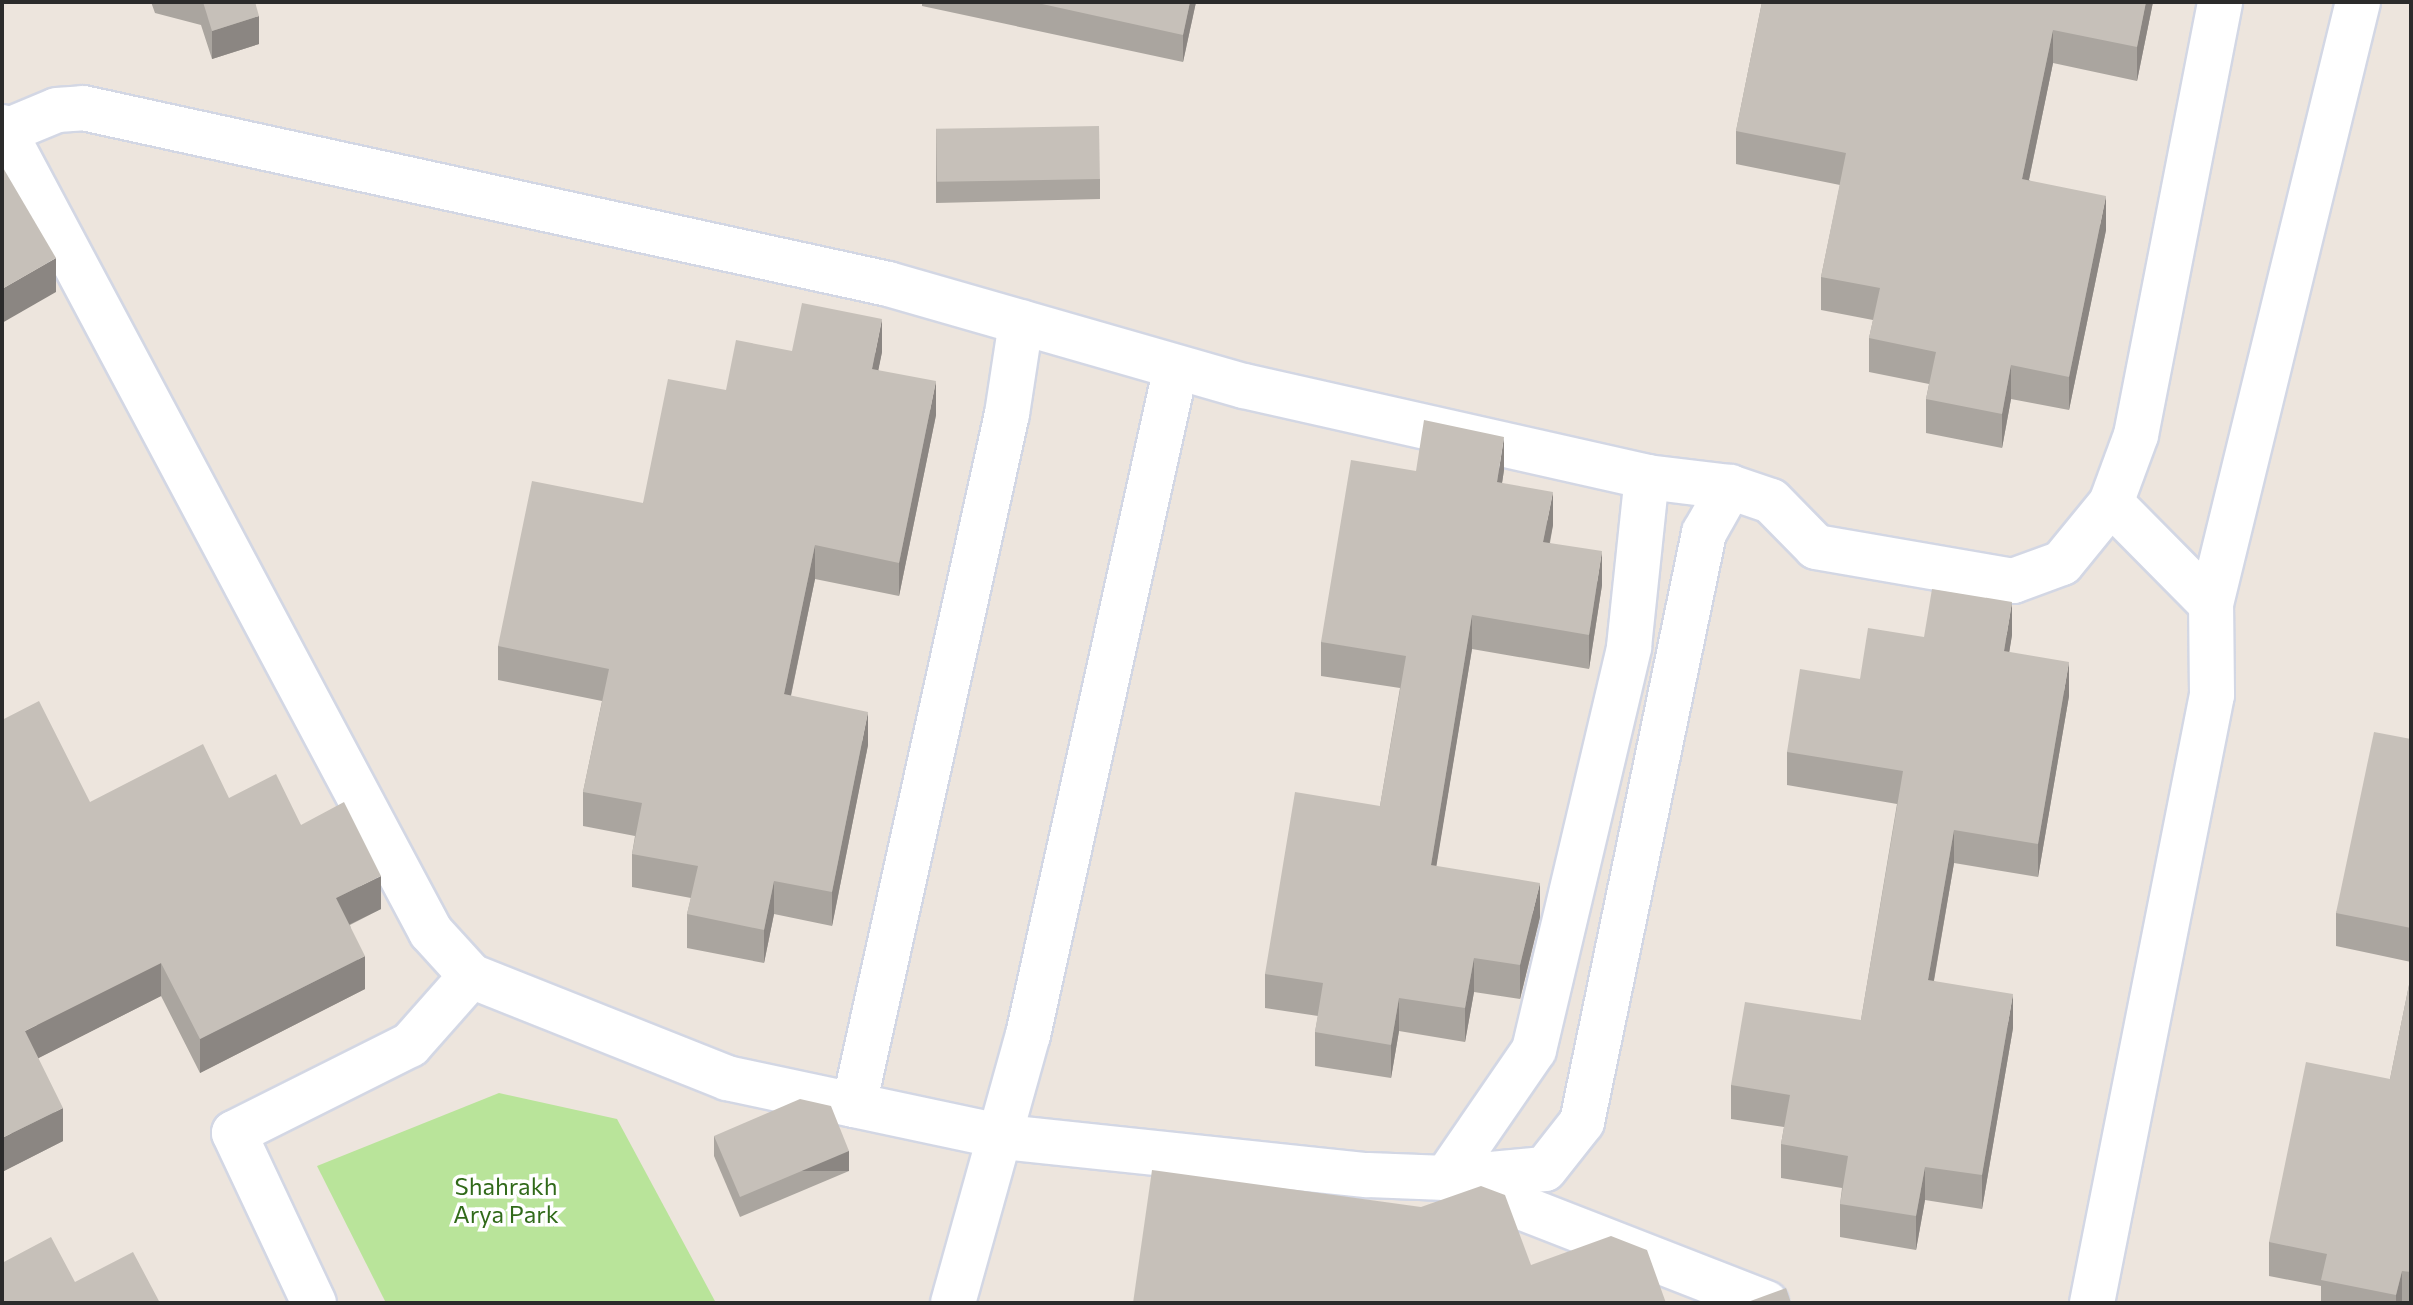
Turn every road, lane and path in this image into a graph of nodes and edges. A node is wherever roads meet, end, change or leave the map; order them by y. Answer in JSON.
{"nodes":[{"id":1,"x":2220,"y":2,"type":"edge"},
{"id":2,"x":2358,"y":2,"type":"edge"},
{"id":3,"x":3,"y":129,"type":"edge"},
{"id":4,"x":1021,"y":322,"type":"junction"},
{"id":5,"x":1176,"y":367,"type":"junction"},
{"id":6,"x":1647,"y":477,"type":"junction"},
{"id":7,"x":1730,"y":487,"type":"junction"},
{"id":8,"x":2111,"y":503,"type":"junction"},
{"id":9,"x":2211,"y":604,"type":"junction"},
{"id":10,"x":471,"y":976,"type":"junction"},
{"id":11,"x":854,"y":1105,"type":"junction"},
{"id":12,"x":1004,"y":1137,"type":"junction"},
{"id":13,"x":1446,"y":1178,"type":"junction"},
{"id":14,"x":314,"y":1303,"type":"edge"},
{"id":15,"x":953,"y":1303,"type":"edge"},
{"id":16,"x":1766,"y":1303,"type":"edge"},
{"id":17,"x":2092,"y":1303,"type":"edge"}],
"edges":[{"from":1,"to":8,"type":"lane"},
{"from":2,"to":9,"type":"lane"},
{"from":3,"to":4,"type":"lane"},
{"from":3,"to":10,"type":"lane"},
{"from":4,"to":5,"type":"lane"},
{"from":4,"to":11,"type":"lane"},
{"from":5,"to":6,"type":"lane"},
{"from":5,"to":12,"type":"lane"},
{"from":6,"to":7,"type":"lane"},
{"from":6,"to":13,"type":"lane"},
{"from":7,"to":8,"type":"lane"},
{"from":7,"to":13,"type":"lane"},
{"from":8,"to":9,"type":"lane"},
{"from":9,"to":17,"type":"lane"},
{"from":10,"to":11,"type":"lane"},
{"from":10,"to":14,"type":"lane"},
{"from":11,"to":12,"type":"lane"},
{"from":12,"to":13,"type":"lane"},
{"from":12,"to":15,"type":"lane"},
{"from":13,"to":16,"type":"lane"}]}
